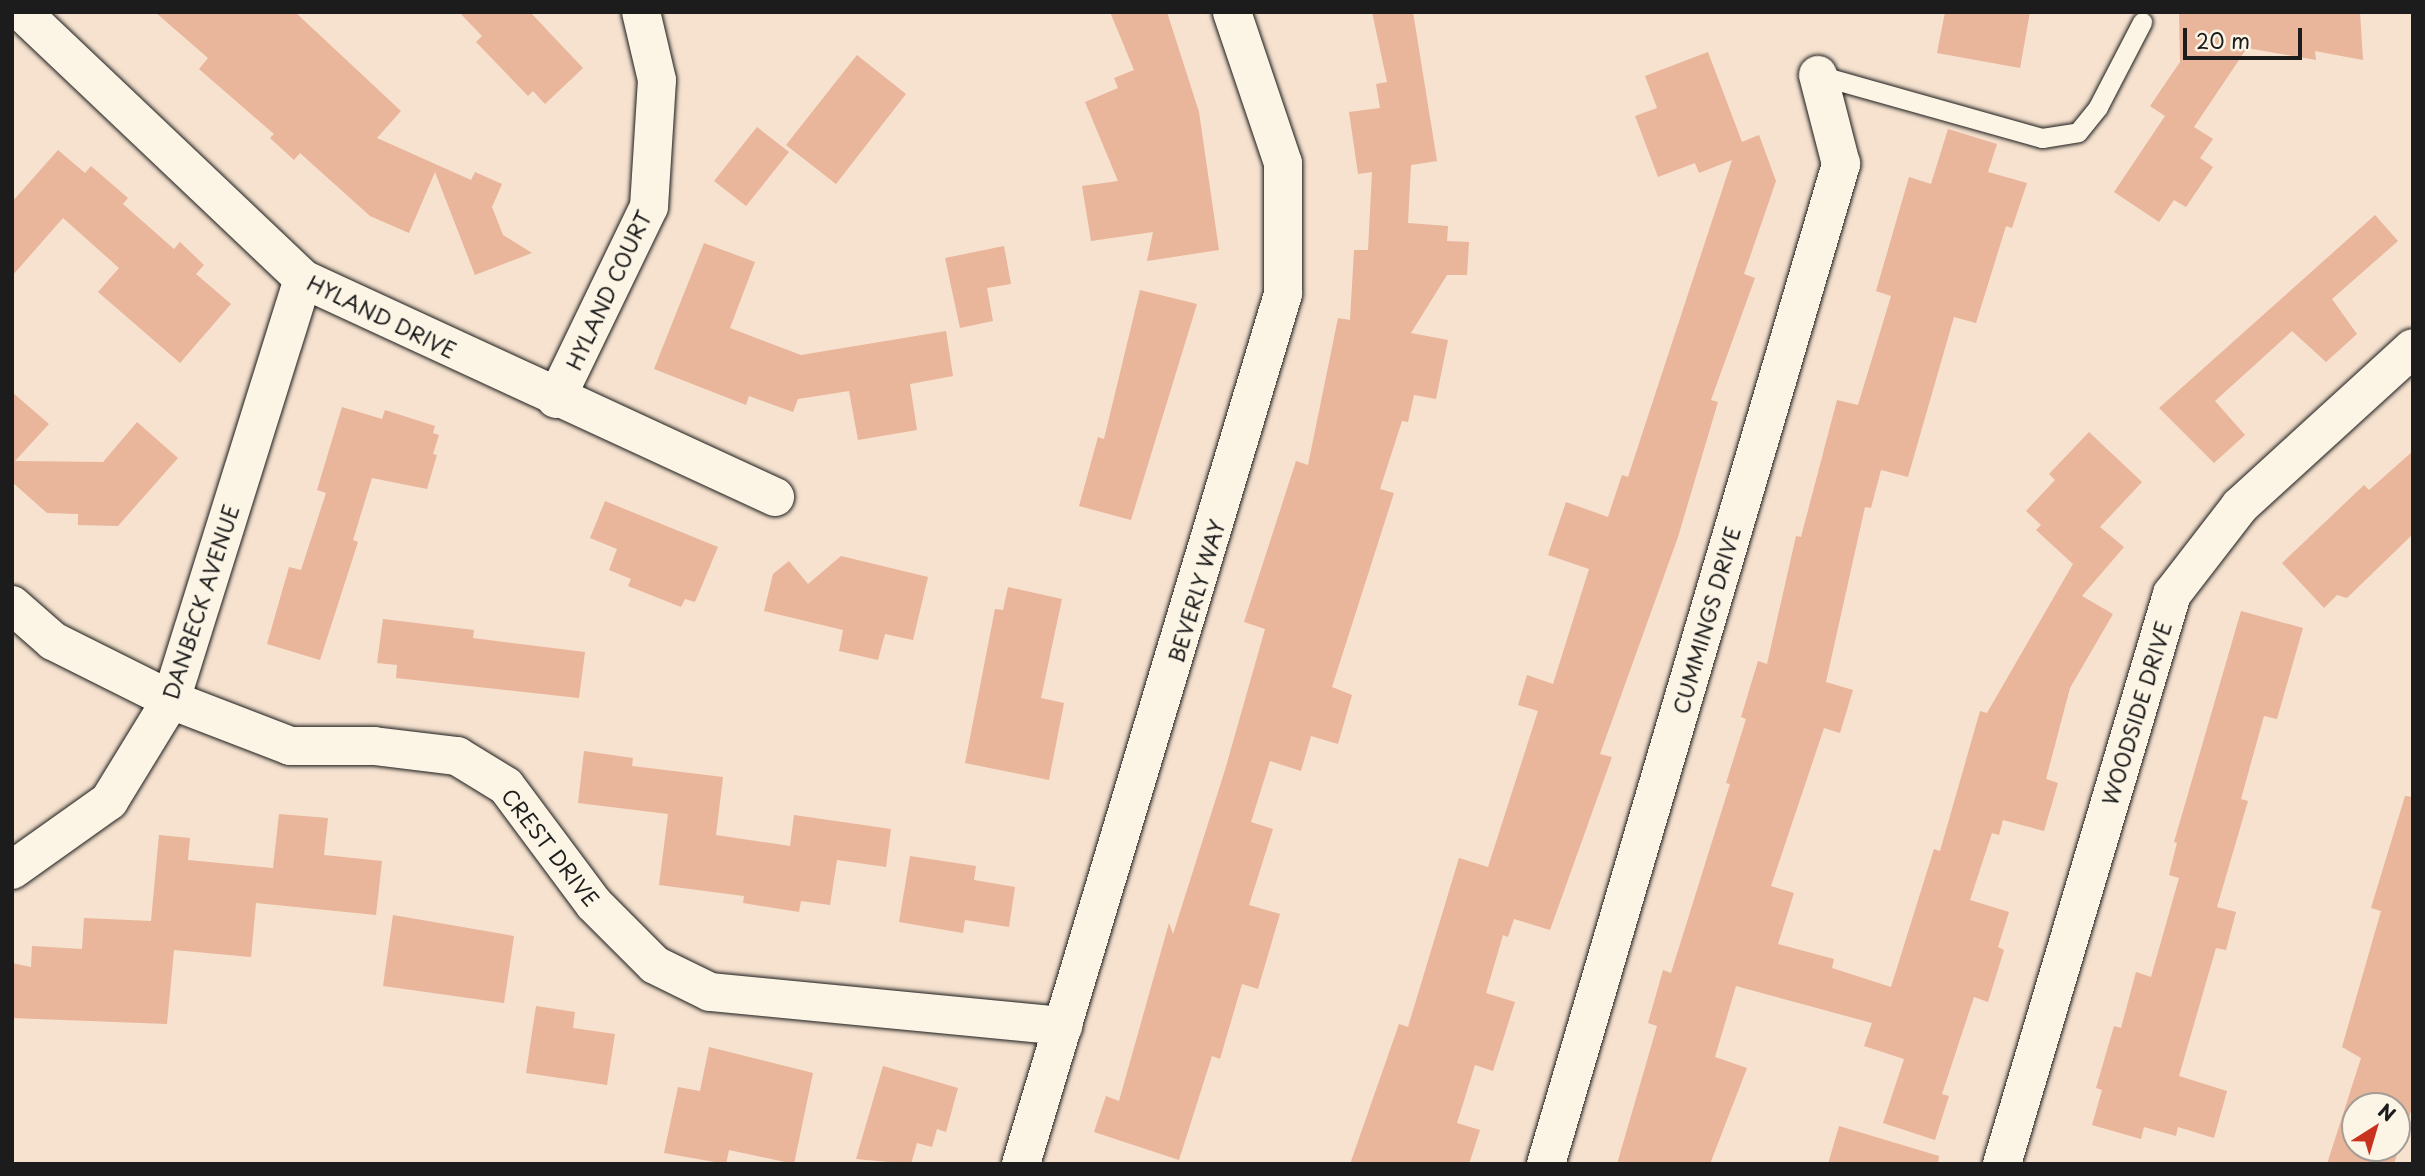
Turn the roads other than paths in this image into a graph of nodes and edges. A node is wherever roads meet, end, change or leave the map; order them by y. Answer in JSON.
{"nodes":[{"id":1,"x":22,"y":12,"type":"edge"},
{"id":2,"x":641,"y":12,"type":"edge"},
{"id":3,"x":1232,"y":12,"type":"edge"},
{"id":4,"x":2142,"y":22,"type":"dead end"},
{"id":5,"x":1818,"y":75,"type":"joint"},
{"id":6,"x":303,"y":279,"type":"junction"},
{"id":7,"x":2413,"y":348,"type":"edge"},
{"id":8,"x":556,"y":399,"type":"junction"},
{"id":9,"x":775,"y":497,"type":"dead end"},
{"id":10,"x":12,"y":605,"type":"edge"},
{"id":11,"x":171,"y":700,"type":"junction"},
{"id":12,"x":12,"y":870,"type":"edge"},
{"id":13,"x":1063,"y":1026,"type":"junction"},
{"id":14,"x":1021,"y":1164,"type":"edge"},
{"id":15,"x":1546,"y":1164,"type":"edge"},
{"id":16,"x":2002,"y":1164,"type":"edge"}],
"edges":[{"from":1,"to":6,"type":"street","name":"HYLAND DRIVE"},
{"from":2,"to":8,"type":"street","name":"HYLAND COURT"},
{"from":3,"to":13,"type":"street","name":"BEVERLY WAY"},
{"from":4,"to":5,"type":"lane"},
{"from":5,"to":15,"type":"street","name":"CUMMINGS DRIVE"},
{"from":6,"to":8,"type":"street","name":"HYLAND DRIVE"},
{"from":6,"to":11,"type":"street","name":"DANBECK AVENUE"},
{"from":7,"to":16,"type":"street","name":"WOODSIDE DRIVE"},
{"from":8,"to":9,"type":"street","name":"HYLAND DRIVE"},
{"from":10,"to":11,"type":"street","name":"CREST DRIVE"},
{"from":11,"to":12,"type":"street","name":"DANBECK AVENUE"},
{"from":11,"to":13,"type":"street","name":"CREST DRIVE"},
{"from":13,"to":14,"type":"street","name":"BEVERLY WAY"}]}
